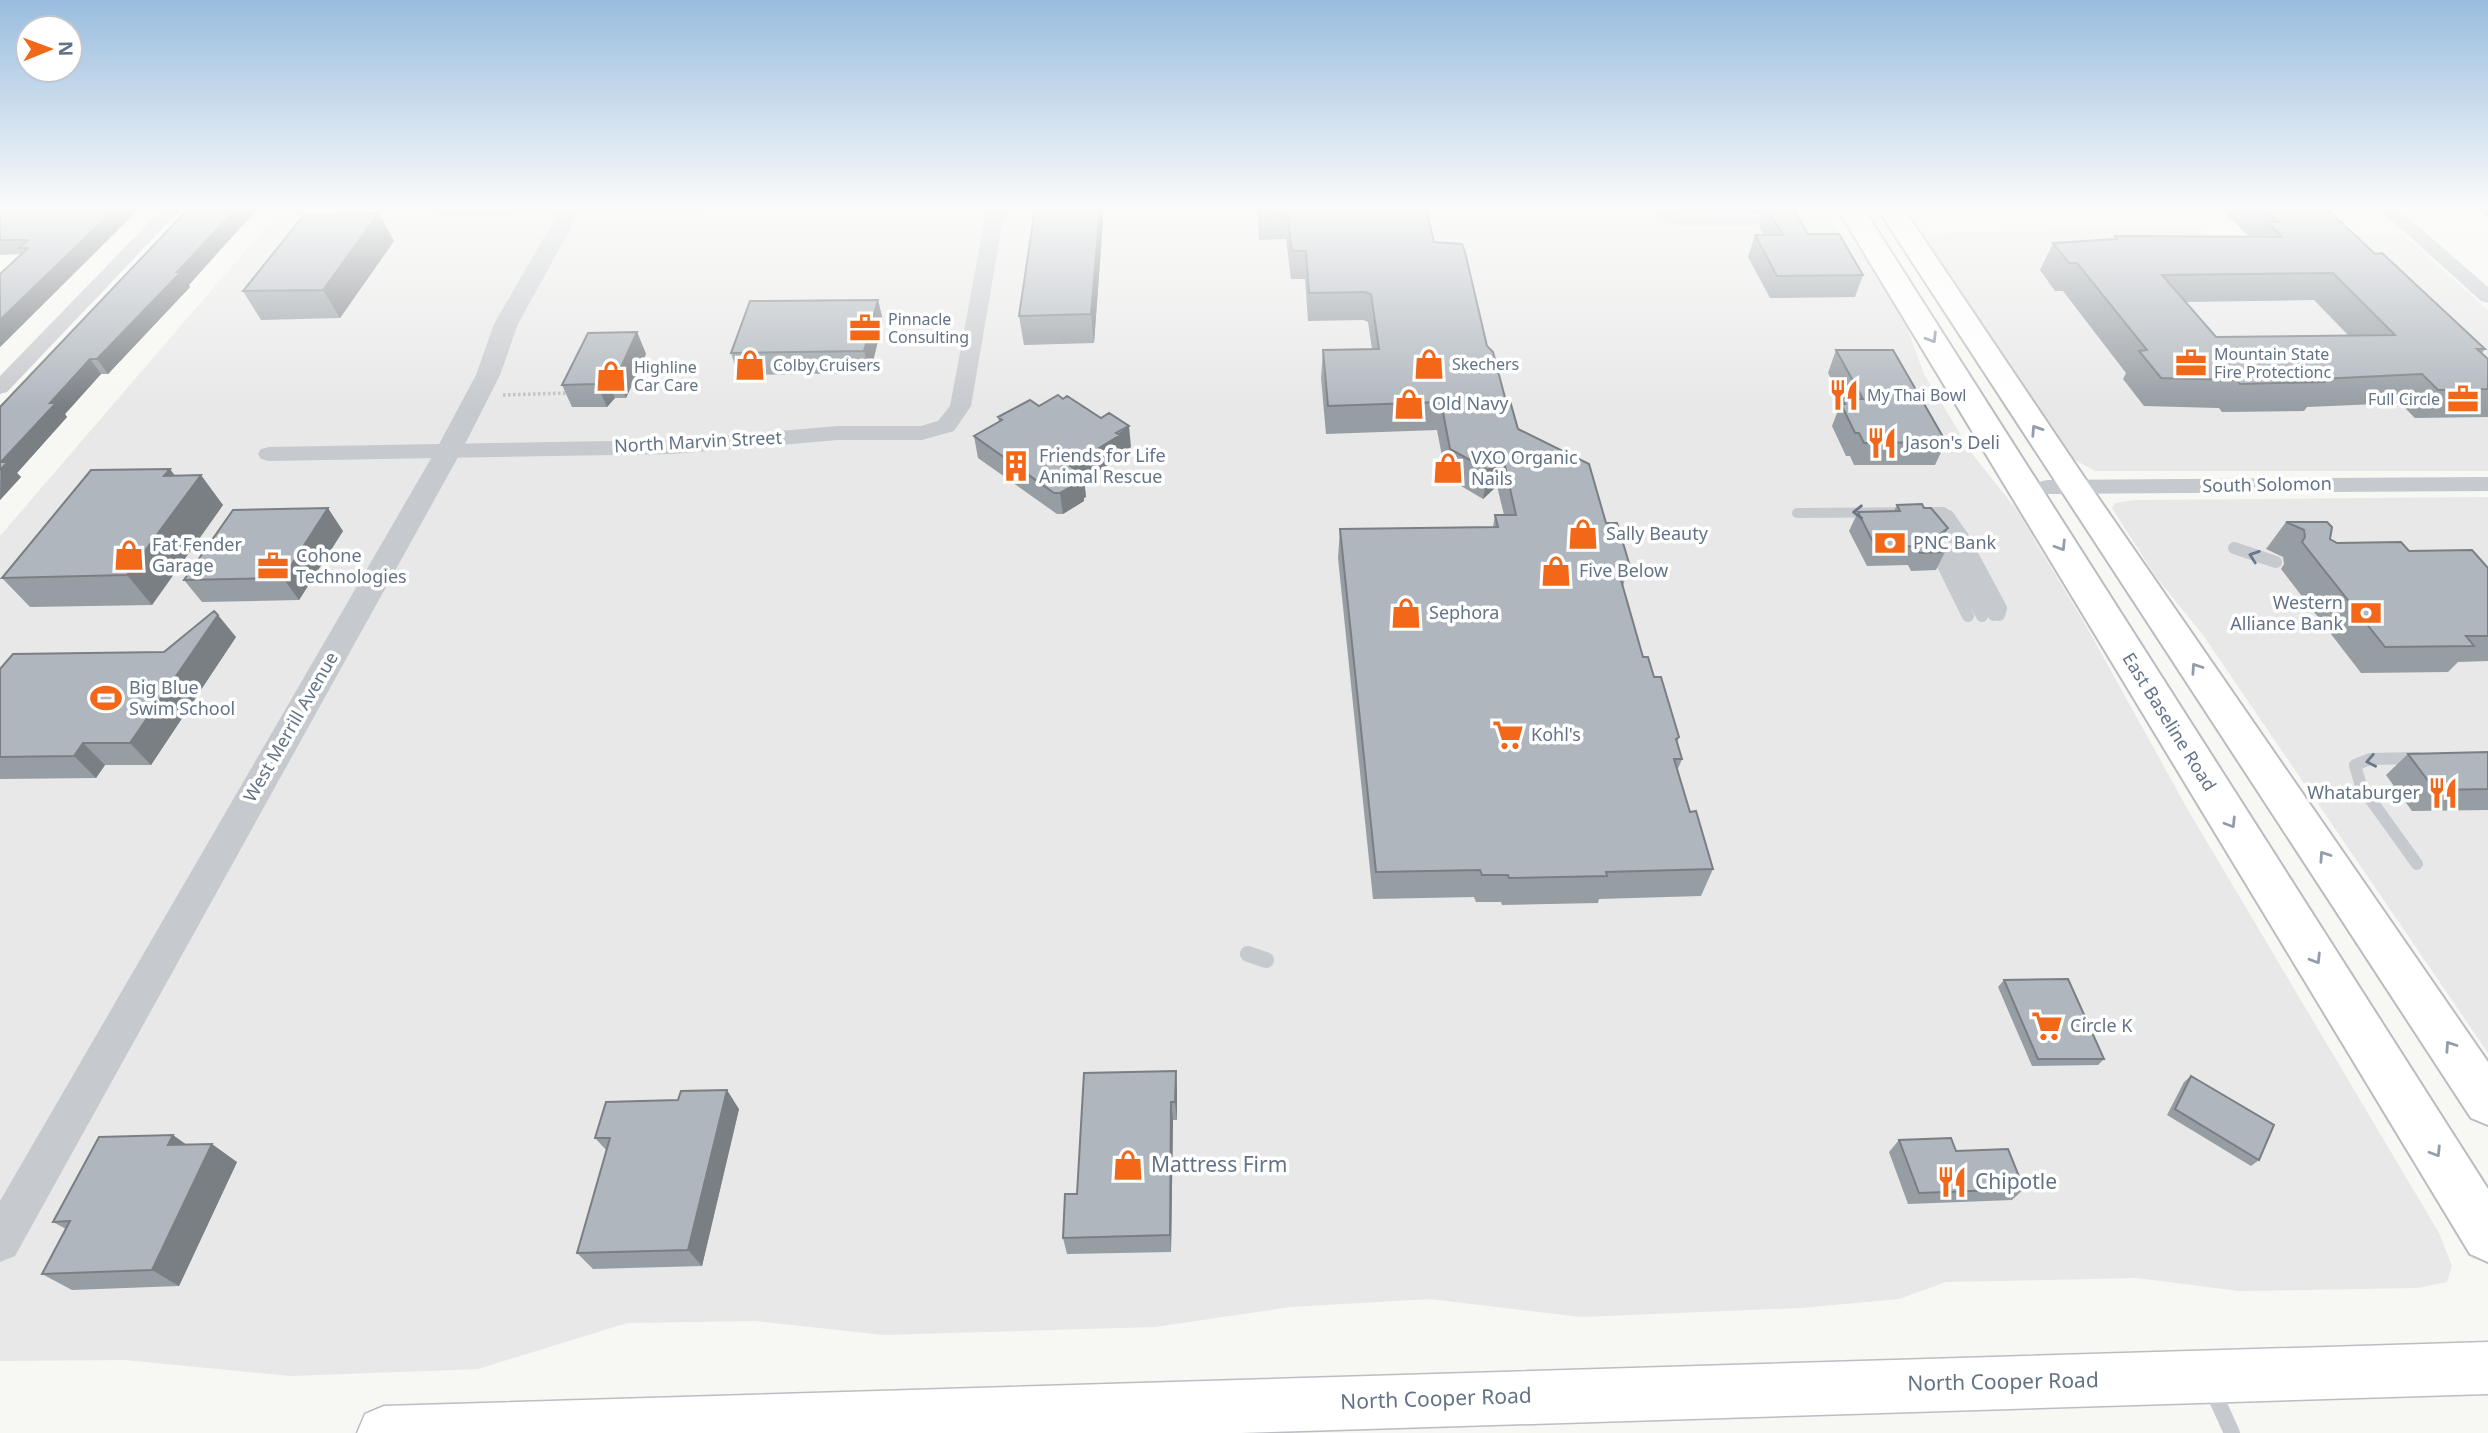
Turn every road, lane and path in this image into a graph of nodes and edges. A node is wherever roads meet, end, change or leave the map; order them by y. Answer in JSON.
{"nodes":[{"id":1,"x":109,"y":275,"type":"edge"},
{"id":2,"x":534,"y":275,"type":"edge"},
{"id":3,"x":984,"y":275,"type":"edge"},
{"id":4,"x":1911,"y":275,"type":"edge"},
{"id":5,"x":1924,"y":275,"type":"edge"},
{"id":6,"x":2463,"y":275,"type":"edge"},
{"id":7,"x":2488,"y":297,"type":"edge"},
{"id":8,"x":0,"y":388,"type":"edge"},
{"id":9,"x":567,"y":393,"type":"edge"},
{"id":10,"x":477,"y":396,"type":"junction"},
{"id":11,"x":449,"y":450,"type":"junction"},
{"id":12,"x":270,"y":454,"type":"dead end"},
{"id":13,"x":2488,"y":484,"type":"edge"},
{"id":14,"x":2060,"y":487,"type":"junction"},
{"id":15,"x":1922,"y":510,"type":"junction"},
{"id":16,"x":1904,"y":511,"type":"junction"},
{"id":17,"x":1797,"y":513,"type":"dead end"},
{"id":18,"x":1922,"y":527,"type":"edge"},
{"id":19,"x":2234,"y":548,"type":"dead end"},
{"id":20,"x":1955,"y":554,"type":"junction"},
{"id":21,"x":2276,"y":562,"type":"dead end"},
{"id":22,"x":1992,"y":615,"type":"joint"},
{"id":23,"x":1968,"y":616,"type":"dead end"},
{"id":24,"x":2435,"y":758,"type":"edge"},
{"id":25,"x":2417,"y":864,"type":"dead end"},
{"id":26,"x":1248,"y":954,"type":"dead end"},
{"id":27,"x":1266,"y":961,"type":"dead end"},
{"id":28,"x":2488,"y":1102,"type":"edge"},
{"id":29,"x":2488,"y":1236,"type":"edge"},
{"id":30,"x":0,"y":1241,"type":"edge"},
{"id":31,"x":2488,"y":1368,"type":"edge"},
{"id":32,"x":2207,"y":1376,"type":"junction"},
{"id":33,"x":1233,"y":1419,"type":"edge"},
{"id":34,"x":384,"y":1433,"type":"edge"},
{"id":35,"x":2232,"y":1433,"type":"edge"}],
"edges":[{"from":1,"to":8,"type":"street"},
{"from":2,"to":10,"type":"street","name":"West Merrill Avenue"},
{"from":3,"to":11,"type":"street","name":"North Marvin Street"},
{"from":4,"to":29,"type":"main road","name":"East Baseline Road","one_way":true},
{"from":14,"to":5,"type":"main road","name":"East Baseline Road","one_way":true},
{"from":6,"to":7,"type":"street"},
{"from":9,"to":10,"type":"path"},
{"from":10,"to":11,"type":"street","name":"West Merrill Avenue"},
{"from":11,"to":12,"type":"street","name":"North Marvin Street"},
{"from":11,"to":30,"type":"street","name":"West Merrill Avenue"},
{"from":13,"to":14,"type":"street","name":"South Solomon"},
{"from":28,"to":14,"type":"main road","name":"East Baseline Road","one_way":true},
{"from":15,"to":15,"type":"lane"},
{"from":15,"to":16,"type":"lane"},
{"from":16,"to":17,"type":"lane","one_way":true},
{"from":16,"to":18,"type":"lane"},
{"from":21,"to":19,"type":"lane","one_way":true},
{"from":20,"to":22,"type":"lane"},
{"from":20,"to":22,"type":"lane"},
{"from":20,"to":23,"type":"lane"},
{"from":24,"to":25,"type":"lane","one_way":true},
{"from":26,"to":27,"type":"lane"},
{"from":31,"to":32,"type":"main road","name":"North Cooper Road"},
{"from":32,"to":33,"type":"main road","name":"North Cooper Road"},
{"from":32,"to":35,"type":"lane"},
{"from":33,"to":34,"type":"main road","name":"North Cooper Road"}]}
